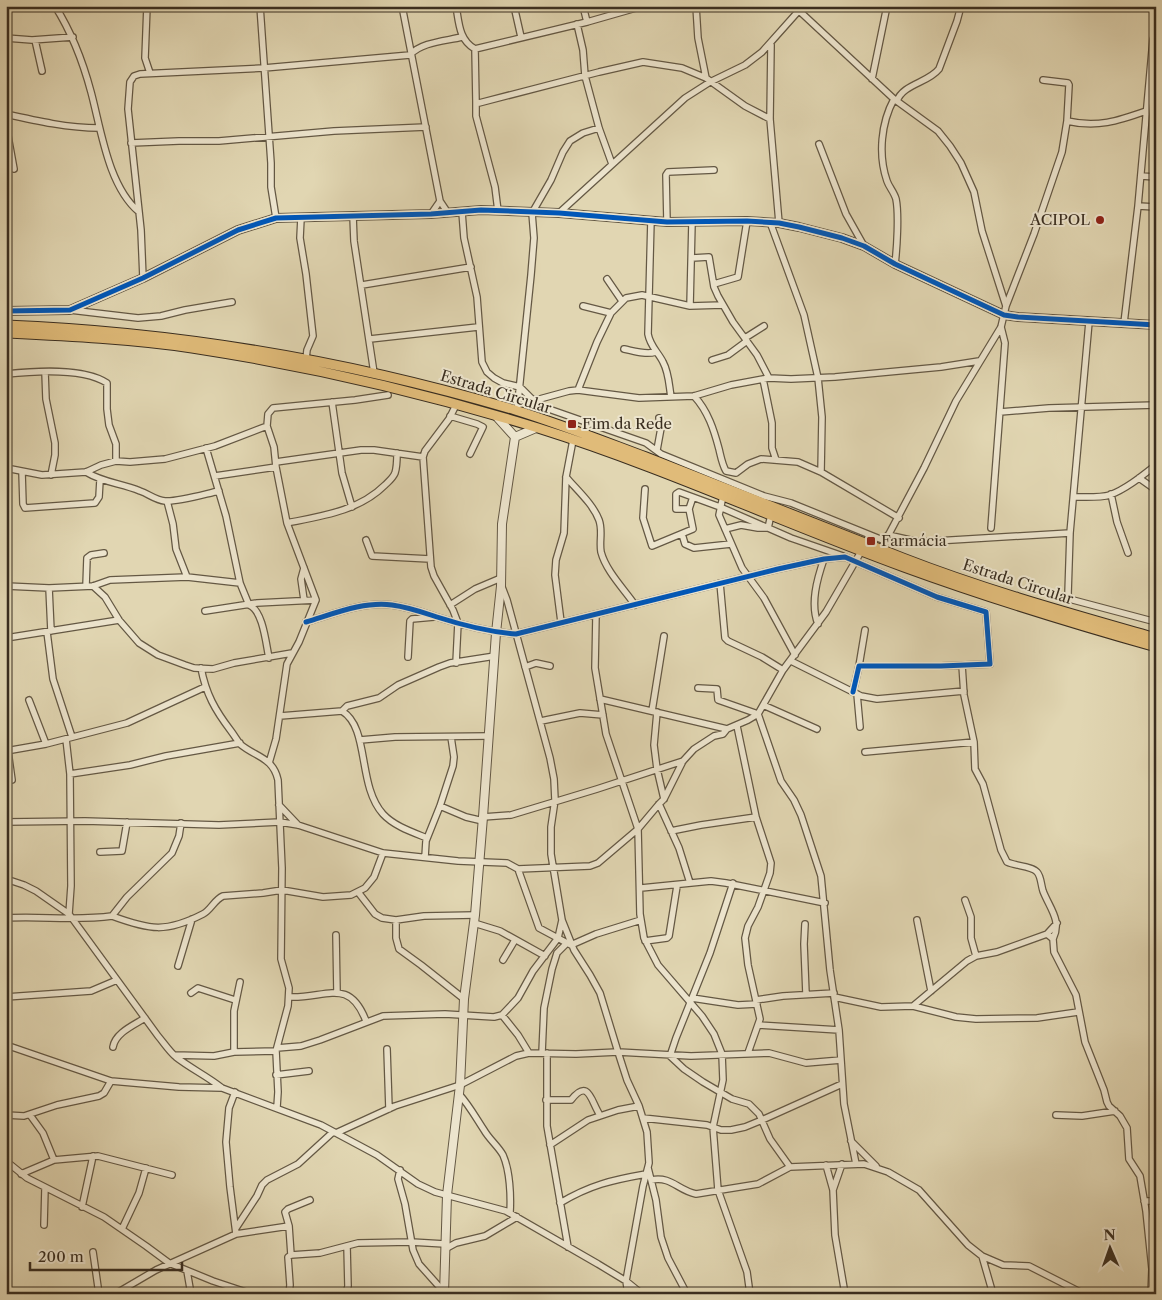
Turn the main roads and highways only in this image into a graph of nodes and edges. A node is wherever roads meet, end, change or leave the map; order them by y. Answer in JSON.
{"nodes":[{"id":1,"x":6,"y":325,"type":"edge"},
{"id":2,"x":6,"y":333,"type":"edge"},
{"id":3,"x":1156,"y":638,"type":"edge"},
{"id":4,"x":1156,"y":647,"type":"edge"}],
"edges":[{"from":1,"to":3,"type":"main road","name":"Estrada Circular"},
{"from":2,"to":4,"type":"main road","name":"Estrada Circular"}]}
